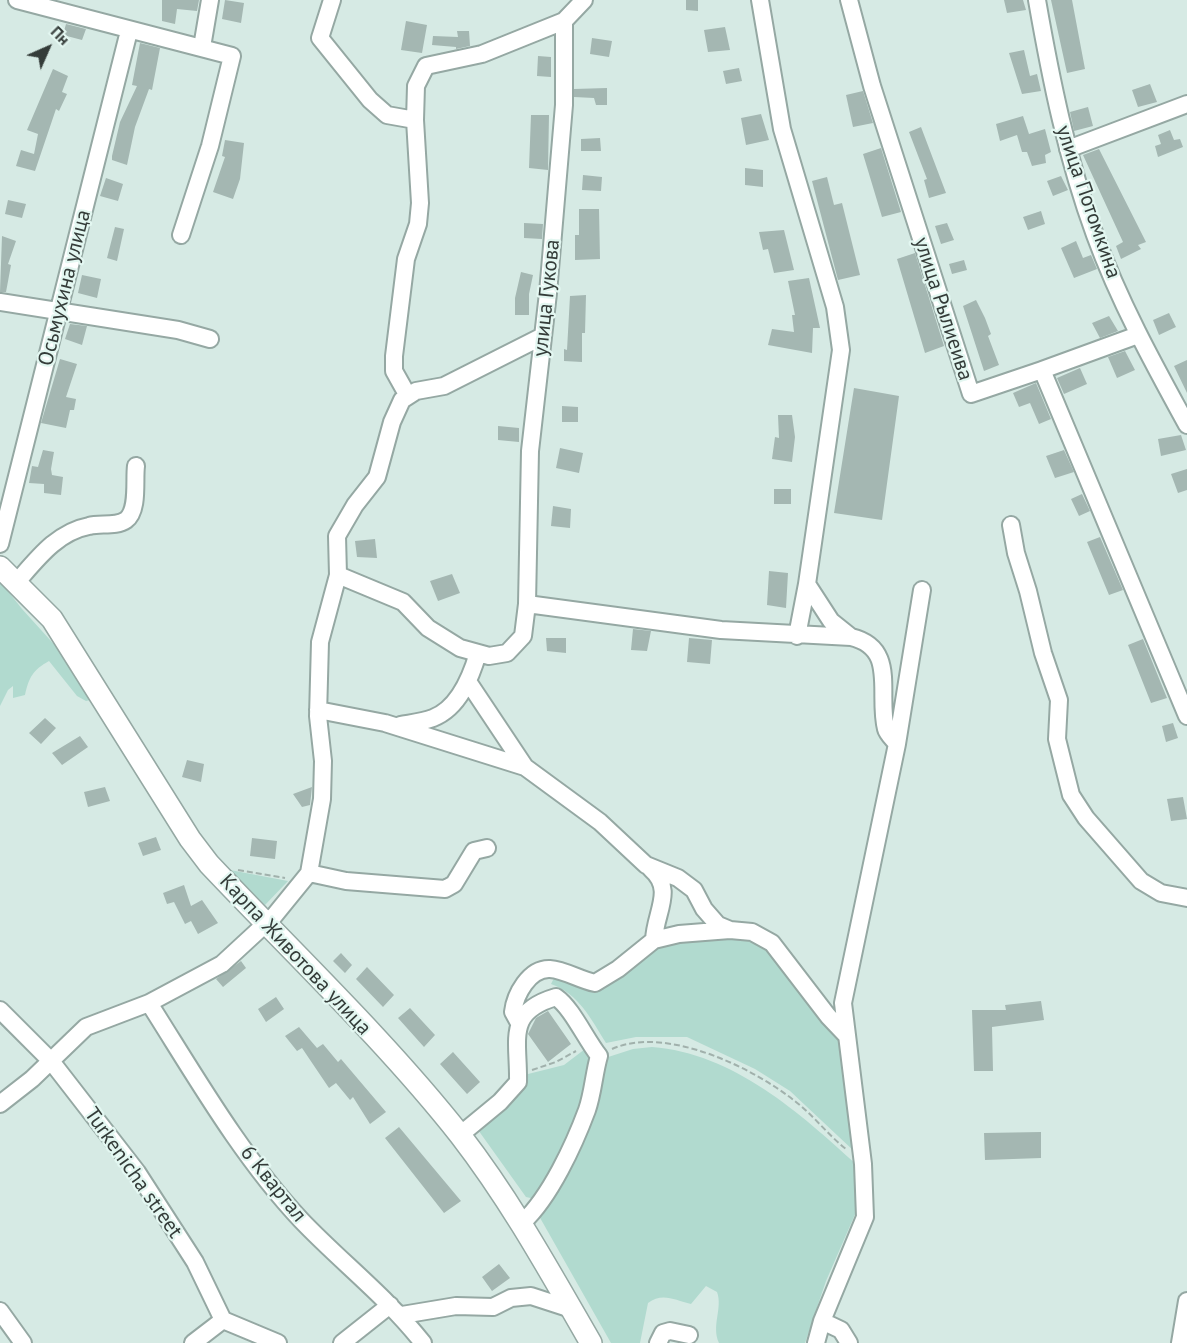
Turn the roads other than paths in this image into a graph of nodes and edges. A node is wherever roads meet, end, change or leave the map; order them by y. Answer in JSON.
{"nodes":[{"id":1,"x":17,"y":0,"type":"edge"},
{"id":2,"x":210,"y":0,"type":"edge"},
{"id":3,"x":332,"y":0,"type":"edge"},
{"id":4,"x":584,"y":0,"type":"edge"},
{"id":5,"x":760,"y":0,"type":"edge"},
{"id":6,"x":849,"y":0,"type":"edge"},
{"id":7,"x":1037,"y":0,"type":"edge"},
{"id":8,"x":564,"y":21,"type":"junction"},
{"id":9,"x":129,"y":31,"type":"junction"},
{"id":10,"x":202,"y":47,"type":"junction"},
{"id":11,"x":1187,"y":104,"type":"edge"},
{"id":12,"x":415,"y":120,"type":"junction"},
{"id":13,"x":1068,"y":149,"type":"junction"},
{"id":14,"x":181,"y":235,"type":"dead end"},
{"id":15,"x":0,"y":302,"type":"edge"},
{"id":16,"x":60,"y":311,"type":"junction"},
{"id":17,"x":1138,"y":335,"type":"junction"},
{"id":18,"x":543,"y":336,"type":"junction"},
{"id":19,"x":210,"y":339,"type":"dead end"},
{"id":20,"x":1042,"y":370,"type":"junction"},
{"id":21,"x":408,"y":396,"type":"junction"},
{"id":22,"x":1187,"y":425,"type":"edge"},
{"id":23,"x":136,"y":466,"type":"dead end"},
{"id":24,"x":5,"y":505,"type":"edge"},
{"id":25,"x":1011,"y":525,"type":"dead end"},
{"id":26,"x":0,"y":544,"type":"edge"},
{"id":27,"x":0,"y":567,"type":"edge"},
{"id":28,"x":338,"y":575,"type":"junction"},
{"id":29,"x":16,"y":583,"type":"junction"},
{"id":30,"x":807,"y":584,"type":"junction"},
{"id":31,"x":922,"y":590,"type":"dead end"},
{"id":32,"x":527,"y":604,"type":"junction"},
{"id":33,"x":797,"y":636,"type":"junction"},
{"id":34,"x":851,"y":637,"type":"junction"},
{"id":35,"x":478,"y":653,"type":"junction"},
{"id":36,"x":469,"y":682,"type":"junction"},
{"id":37,"x":318,"y":710,"type":"junction"},
{"id":38,"x":1187,"y":716,"type":"edge"},
{"id":39,"x":396,"y":726,"type":"junction"},
{"id":40,"x":897,"y":744,"type":"junction"},
{"id":41,"x":525,"y":767,"type":"junction"},
{"id":42,"x":487,"y":848,"type":"dead end"},
{"id":43,"x":646,"y":865,"type":"junction"},
{"id":44,"x":309,"y":873,"type":"junction"},
{"id":45,"x":1187,"y":898,"type":"edge"},
{"id":46,"x":265,"y":924,"type":"junction"},
{"id":47,"x":730,"y":930,"type":"junction"},
{"id":48,"x":654,"y":939,"type":"junction"},
{"id":49,"x":149,"y":1003,"type":"junction"},
{"id":50,"x":0,"y":1010,"type":"edge"},
{"id":51,"x":519,"y":1023,"type":"junction"},
{"id":52,"x":847,"y":1036,"type":"junction"},
{"id":53,"x":51,"y":1061,"type":"junction"},
{"id":54,"x":0,"y":1104,"type":"edge"},
{"id":55,"x":460,"y":1135,"type":"junction"},
{"id":56,"x":523,"y":1222,"type":"junction"},
{"id":57,"x":1187,"y":1301,"type":"edge"},
{"id":58,"x":572,"y":1309,"type":"junction"},
{"id":59,"x":396,"y":1310,"type":"junction"},
{"id":60,"x":0,"y":1311,"type":"edge"},
{"id":61,"x":223,"y":1320,"type":"junction"},
{"id":62,"x":822,"y":1321,"type":"junction"},
{"id":63,"x":689,"y":1335,"type":"dead end"},
{"id":64,"x":23,"y":1343,"type":"edge"},
{"id":65,"x":193,"y":1343,"type":"edge"},
{"id":66,"x":278,"y":1343,"type":"edge"},
{"id":67,"x":342,"y":1343,"type":"edge"},
{"id":68,"x":423,"y":1343,"type":"edge"},
{"id":69,"x":591,"y":1343,"type":"edge"},
{"id":70,"x":658,"y":1343,"type":"edge"},
{"id":71,"x":816,"y":1343,"type":"edge"},
{"id":72,"x":849,"y":1343,"type":"edge"},
{"id":73,"x":1180,"y":1343,"type":"edge"}],
"edges":[{"from":1,"to":9,"type":"street"},
{"from":2,"to":10,"type":"street"},
{"from":3,"to":12,"type":"street"},
{"from":4,"to":8,"type":"street"},
{"from":5,"to":30,"type":"street"},
{"from":6,"to":20,"type":"street","name":"улица Рылиеива"},
{"from":7,"to":13,"type":"street","name":"улица Потомкина"},
{"from":8,"to":12,"type":"street"},
{"from":8,"to":18,"type":"street","name":"улица Гукова"},
{"from":9,"to":10,"type":"street"},
{"from":9,"to":16,"type":"street","name":"Осьмухина улица"},
{"from":10,"to":14,"type":"street"},
{"from":11,"to":13,"type":"street"},
{"from":12,"to":21,"type":"street"},
{"from":13,"to":17,"type":"street","name":"улица Потомкина"},
{"from":15,"to":16,"type":"street"},
{"from":16,"to":19,"type":"street"},
{"from":16,"to":24,"type":"street","name":"Осьмухина улица"},
{"from":17,"to":20,"type":"street"},
{"from":17,"to":22,"type":"street","name":"улица Потомкина"},
{"from":18,"to":21,"type":"street"},
{"from":18,"to":32,"type":"street","name":"улица Гукова"},
{"from":20,"to":38,"type":"street"},
{"from":21,"to":28,"type":"street"},
{"from":23,"to":29,"type":"street"},
{"from":24,"to":26,"type":"street","name":"Осьмухина улица"},
{"from":25,"to":45,"type":"street"},
{"from":27,"to":29,"type":"main road","name":"Карпа Животова улица"},
{"from":28,"to":35,"type":"street"},
{"from":28,"to":37,"type":"street"},
{"from":29,"to":46,"type":"main road","name":"Карпа Животова улица"},
{"from":30,"to":33,"type":"street"},
{"from":30,"to":34,"type":"street"},
{"from":31,"to":40,"type":"street"},
{"from":32,"to":33,"type":"street"},
{"from":32,"to":35,"type":"street","name":"улица Гукова"},
{"from":33,"to":34,"type":"street"},
{"from":34,"to":40,"type":"street"},
{"from":35,"to":36,"type":"street"},
{"from":36,"to":39,"type":"street"},
{"from":36,"to":41,"type":"street"},
{"from":37,"to":39,"type":"street"},
{"from":37,"to":44,"type":"street"},
{"from":39,"to":41,"type":"street"},
{"from":40,"to":52,"type":"street"},
{"from":41,"to":43,"type":"street"},
{"from":42,"to":44,"type":"street"},
{"from":43,"to":47,"type":"street"},
{"from":43,"to":48,"type":"street"},
{"from":44,"to":46,"type":"street"},
{"from":46,"to":49,"type":"street"},
{"from":46,"to":55,"type":"main road","name":"Карпа Животова улица"},
{"from":47,"to":48,"type":"street"},
{"from":47,"to":52,"type":"street"},
{"from":48,"to":51,"type":"street"},
{"from":49,"to":53,"type":"street"},
{"from":49,"to":59,"type":"street","name":"6 Квартал"},
{"from":50,"to":53,"type":"street","name":"Turkenicha street"},
{"from":51,"to":55,"type":"street"},
{"from":51,"to":56,"type":"street"},
{"from":52,"to":62,"type":"street"},
{"from":53,"to":54,"type":"street"},
{"from":53,"to":61,"type":"street","name":"Turkenicha street"},
{"from":55,"to":56,"type":"main road","name":"Карпа Животова улица"},
{"from":56,"to":58,"type":"main road","name":"Карпа Животова улица"},
{"from":57,"to":73,"type":"street"},
{"from":58,"to":59,"type":"street"},
{"from":58,"to":69,"type":"main road","name":"Карпа Животова улица"},
{"from":59,"to":67,"type":"street"},
{"from":59,"to":68,"type":"street","name":"6 Квартал"},
{"from":60,"to":64,"type":"street"},
{"from":61,"to":65,"type":"street"},
{"from":61,"to":66,"type":"street"},
{"from":62,"to":71,"type":"street"},
{"from":62,"to":72,"type":"street"},
{"from":63,"to":70,"type":"street"}]}
